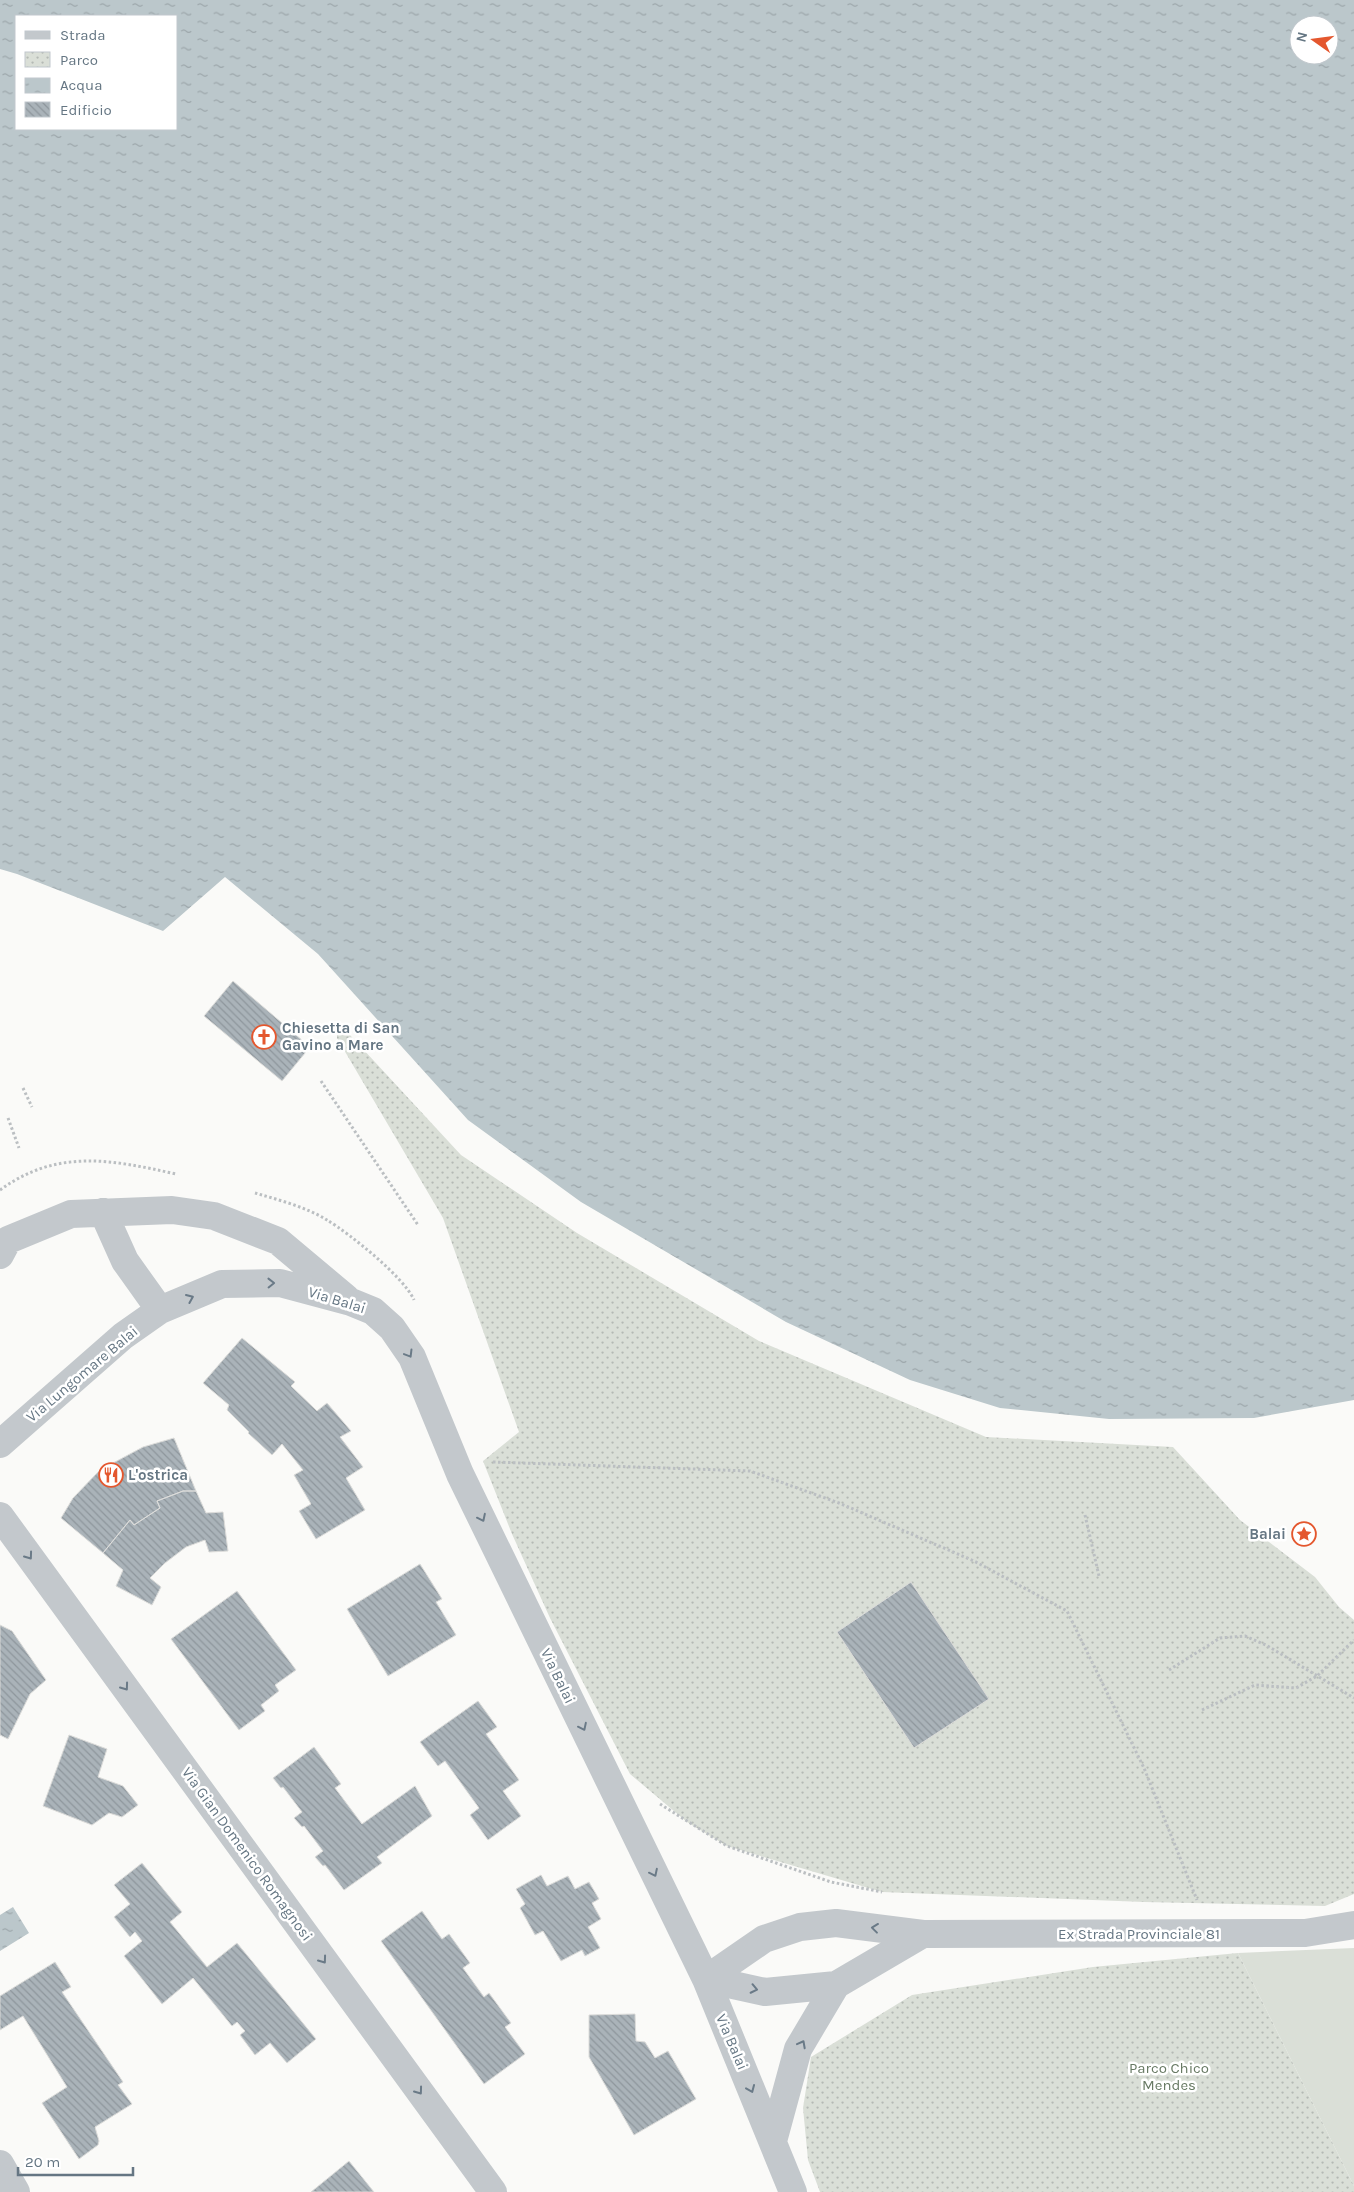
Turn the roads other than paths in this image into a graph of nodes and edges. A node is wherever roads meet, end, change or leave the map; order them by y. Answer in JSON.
{"nodes":[{"id":1,"x":103,"y":1212,"type":"junction"},
{"id":2,"x":0,"y":1255,"type":"edge"},
{"id":3,"x":222,"y":1284,"type":"joint"},
{"id":4,"x":351,"y":1302,"type":"junction"},
{"id":5,"x":160,"y":1310,"type":"junction"},
{"id":6,"x":0,"y":1444,"type":"edge"},
{"id":7,"x":0,"y":1516,"type":"edge"},
{"id":8,"x":1354,"y":1925,"type":"edge"},
{"id":9,"x":923,"y":1934,"type":"junction"},
{"id":10,"x":706,"y":1979,"type":"junction"},
{"id":11,"x":836,"y":1985,"type":"junction"},
{"id":12,"x":773,"y":2141,"type":"junction"},
{"id":13,"x":0,"y":2164,"type":"edge"},
{"id":14,"x":16,"y":2192,"type":"edge"},
{"id":15,"x":493,"y":2192,"type":"edge"},
{"id":16,"x":792,"y":2192,"type":"edge"}],
"edges":[{"from":1,"to":2,"type":"street"},
{"from":1,"to":4,"type":"street"},
{"from":1,"to":5,"type":"street"},
{"from":3,"to":4,"type":"street","name":"Via Balai","one_way":true},
{"from":5,"to":3,"type":"street","name":"Via Lungomare Balai","one_way":true},
{"from":4,"to":10,"type":"street","name":"Via Balai","one_way":true},
{"from":5,"to":6,"type":"street","name":"Via Lungomare Balai"},
{"from":7,"to":15,"type":"street","name":"Via Gian Domenico Romagnosi","one_way":true},
{"from":8,"to":9,"type":"street","name":"Ex Strada Provinciale 81"},
{"from":9,"to":10,"type":"street","name":"Ex Strada Provinciale 81","one_way":true},
{"from":9,"to":11,"type":"street"},
{"from":10,"to":11,"type":"street","one_way":true},
{"from":10,"to":12,"type":"street","name":"Via Balai","one_way":true},
{"from":12,"to":11,"type":"street","one_way":true},
{"from":12,"to":16,"type":"street","name":"Via Balai"},
{"from":13,"to":14,"type":"street"}]}
